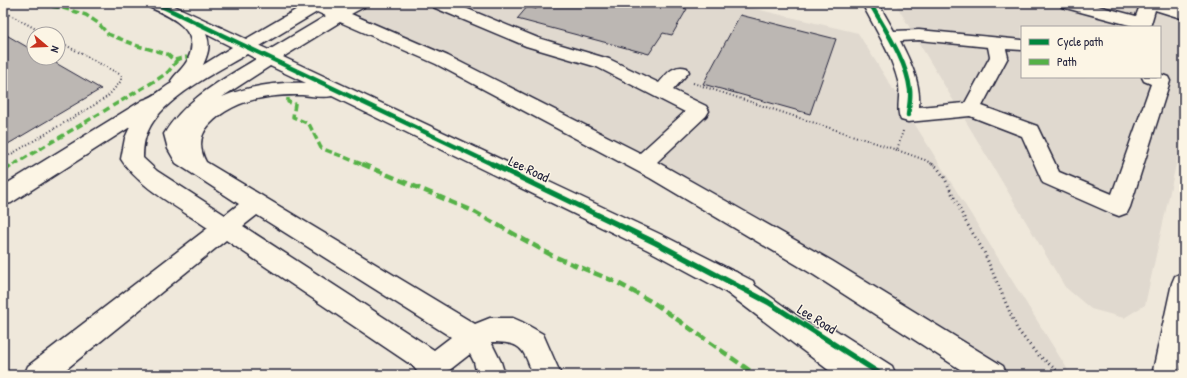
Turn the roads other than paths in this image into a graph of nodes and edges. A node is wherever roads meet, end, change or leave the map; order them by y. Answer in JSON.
{"nodes":[{"id":1,"x":155,"y":3,"type":"edge"},
{"id":2,"x":358,"y":3,"type":"edge"},
{"id":3,"x":439,"y":3,"type":"edge"},
{"id":4,"x":870,"y":3,"type":"edge"},
{"id":5,"x":1068,"y":3,"type":"edge"},
{"id":6,"x":316,"y":4,"type":"edge"},
{"id":7,"x":1184,"y":14,"type":"edge"},
{"id":8,"x":179,"y":15,"type":"junction"},
{"id":9,"x":339,"y":15,"type":"junction"},
{"id":10,"x":1142,"y":25,"type":"edge"},
{"id":11,"x":888,"y":37,"type":"junction"},
{"id":12,"x":996,"y":42,"type":"junction"},
{"id":13,"x":1021,"y":45,"type":"edge"},
{"id":14,"x":245,"y":47,"type":"junction"},
{"id":15,"x":268,"y":58,"type":"junction"},
{"id":16,"x":680,"y":72,"type":"dead end"},
{"id":17,"x":1154,"y":78,"type":"edge"},
{"id":18,"x":661,"y":92,"type":"junction"},
{"id":19,"x":169,"y":93,"type":"junction"},
{"id":20,"x":342,"y":93,"type":"junction"},
{"id":21,"x":202,"y":102,"type":"junction"},
{"id":22,"x":971,"y":109,"type":"junction"},
{"id":23,"x":642,"y":164,"type":"junction"},
{"id":24,"x":198,"y":167,"type":"junction"},
{"id":25,"x":3,"y":197,"type":"edge"},
{"id":26,"x":256,"y":203,"type":"junction"},
{"id":27,"x":226,"y":227,"type":"junction"},
{"id":28,"x":727,"y":279,"type":"junction"},
{"id":29,"x":1184,"y":283,"type":"edge"},
{"id":30,"x":472,"y":337,"type":"junction"},
{"id":31,"x":433,"y":371,"type":"edge"},
{"id":32,"x":38,"y":375,"type":"edge"},
{"id":33,"x":491,"y":375,"type":"edge"},
{"id":34,"x":547,"y":375,"type":"edge"},
{"id":35,"x":857,"y":375,"type":"edge"},
{"id":36,"x":882,"y":375,"type":"edge"},
{"id":37,"x":993,"y":375,"type":"edge"},
{"id":38,"x":1166,"y":375,"type":"edge"}],
"edges":[{"from":1,"to":8,"type":"street","name":"Lee Road"},
{"from":2,"to":9,"type":"street"},
{"from":3,"to":18,"type":"street"},
{"from":4,"to":11,"type":"street"},
{"from":5,"to":10,"type":"street"},
{"from":6,"to":9,"type":"street"},
{"from":6,"to":14,"type":"street"},
{"from":7,"to":10,"type":"street"},
{"from":8,"to":14,"type":"street","name":"Lee Road"},
{"from":8,"to":19,"type":"street"},
{"from":9,"to":15,"type":"street"},
{"from":9,"to":23,"type":"street"},
{"from":11,"to":12,"type":"street"},
{"from":11,"to":22,"type":"street"},
{"from":12,"to":13,"type":"street"},
{"from":12,"to":22,"type":"street"},
{"from":14,"to":15,"type":"street","name":"Lee Road"},
{"from":14,"to":19,"type":"street"},
{"from":15,"to":20,"type":"street","name":"Lee Road"},
{"from":15,"to":21,"type":"street"},
{"from":16,"to":18,"type":"street"},
{"from":17,"to":22,"type":"street"},
{"from":18,"to":23,"type":"street"},
{"from":19,"to":21,"type":"street"},
{"from":19,"to":25,"type":"street"},
{"from":19,"to":27,"type":"street"},
{"from":20,"to":24,"type":"street"},
{"from":20,"to":28,"type":"street","name":"Lee Road"},
{"from":21,"to":24,"type":"street"},
{"from":23,"to":37,"type":"street"},
{"from":24,"to":26,"type":"street"},
{"from":26,"to":27,"type":"street"},
{"from":26,"to":30,"type":"street"},
{"from":27,"to":31,"type":"street"},
{"from":27,"to":32,"type":"street"},
{"from":28,"to":35,"type":"street"},
{"from":28,"to":36,"type":"street","name":"Lee Road"},
{"from":29,"to":38,"type":"street"},
{"from":30,"to":31,"type":"street"},
{"from":30,"to":33,"type":"street"},
{"from":30,"to":34,"type":"street"}]}
